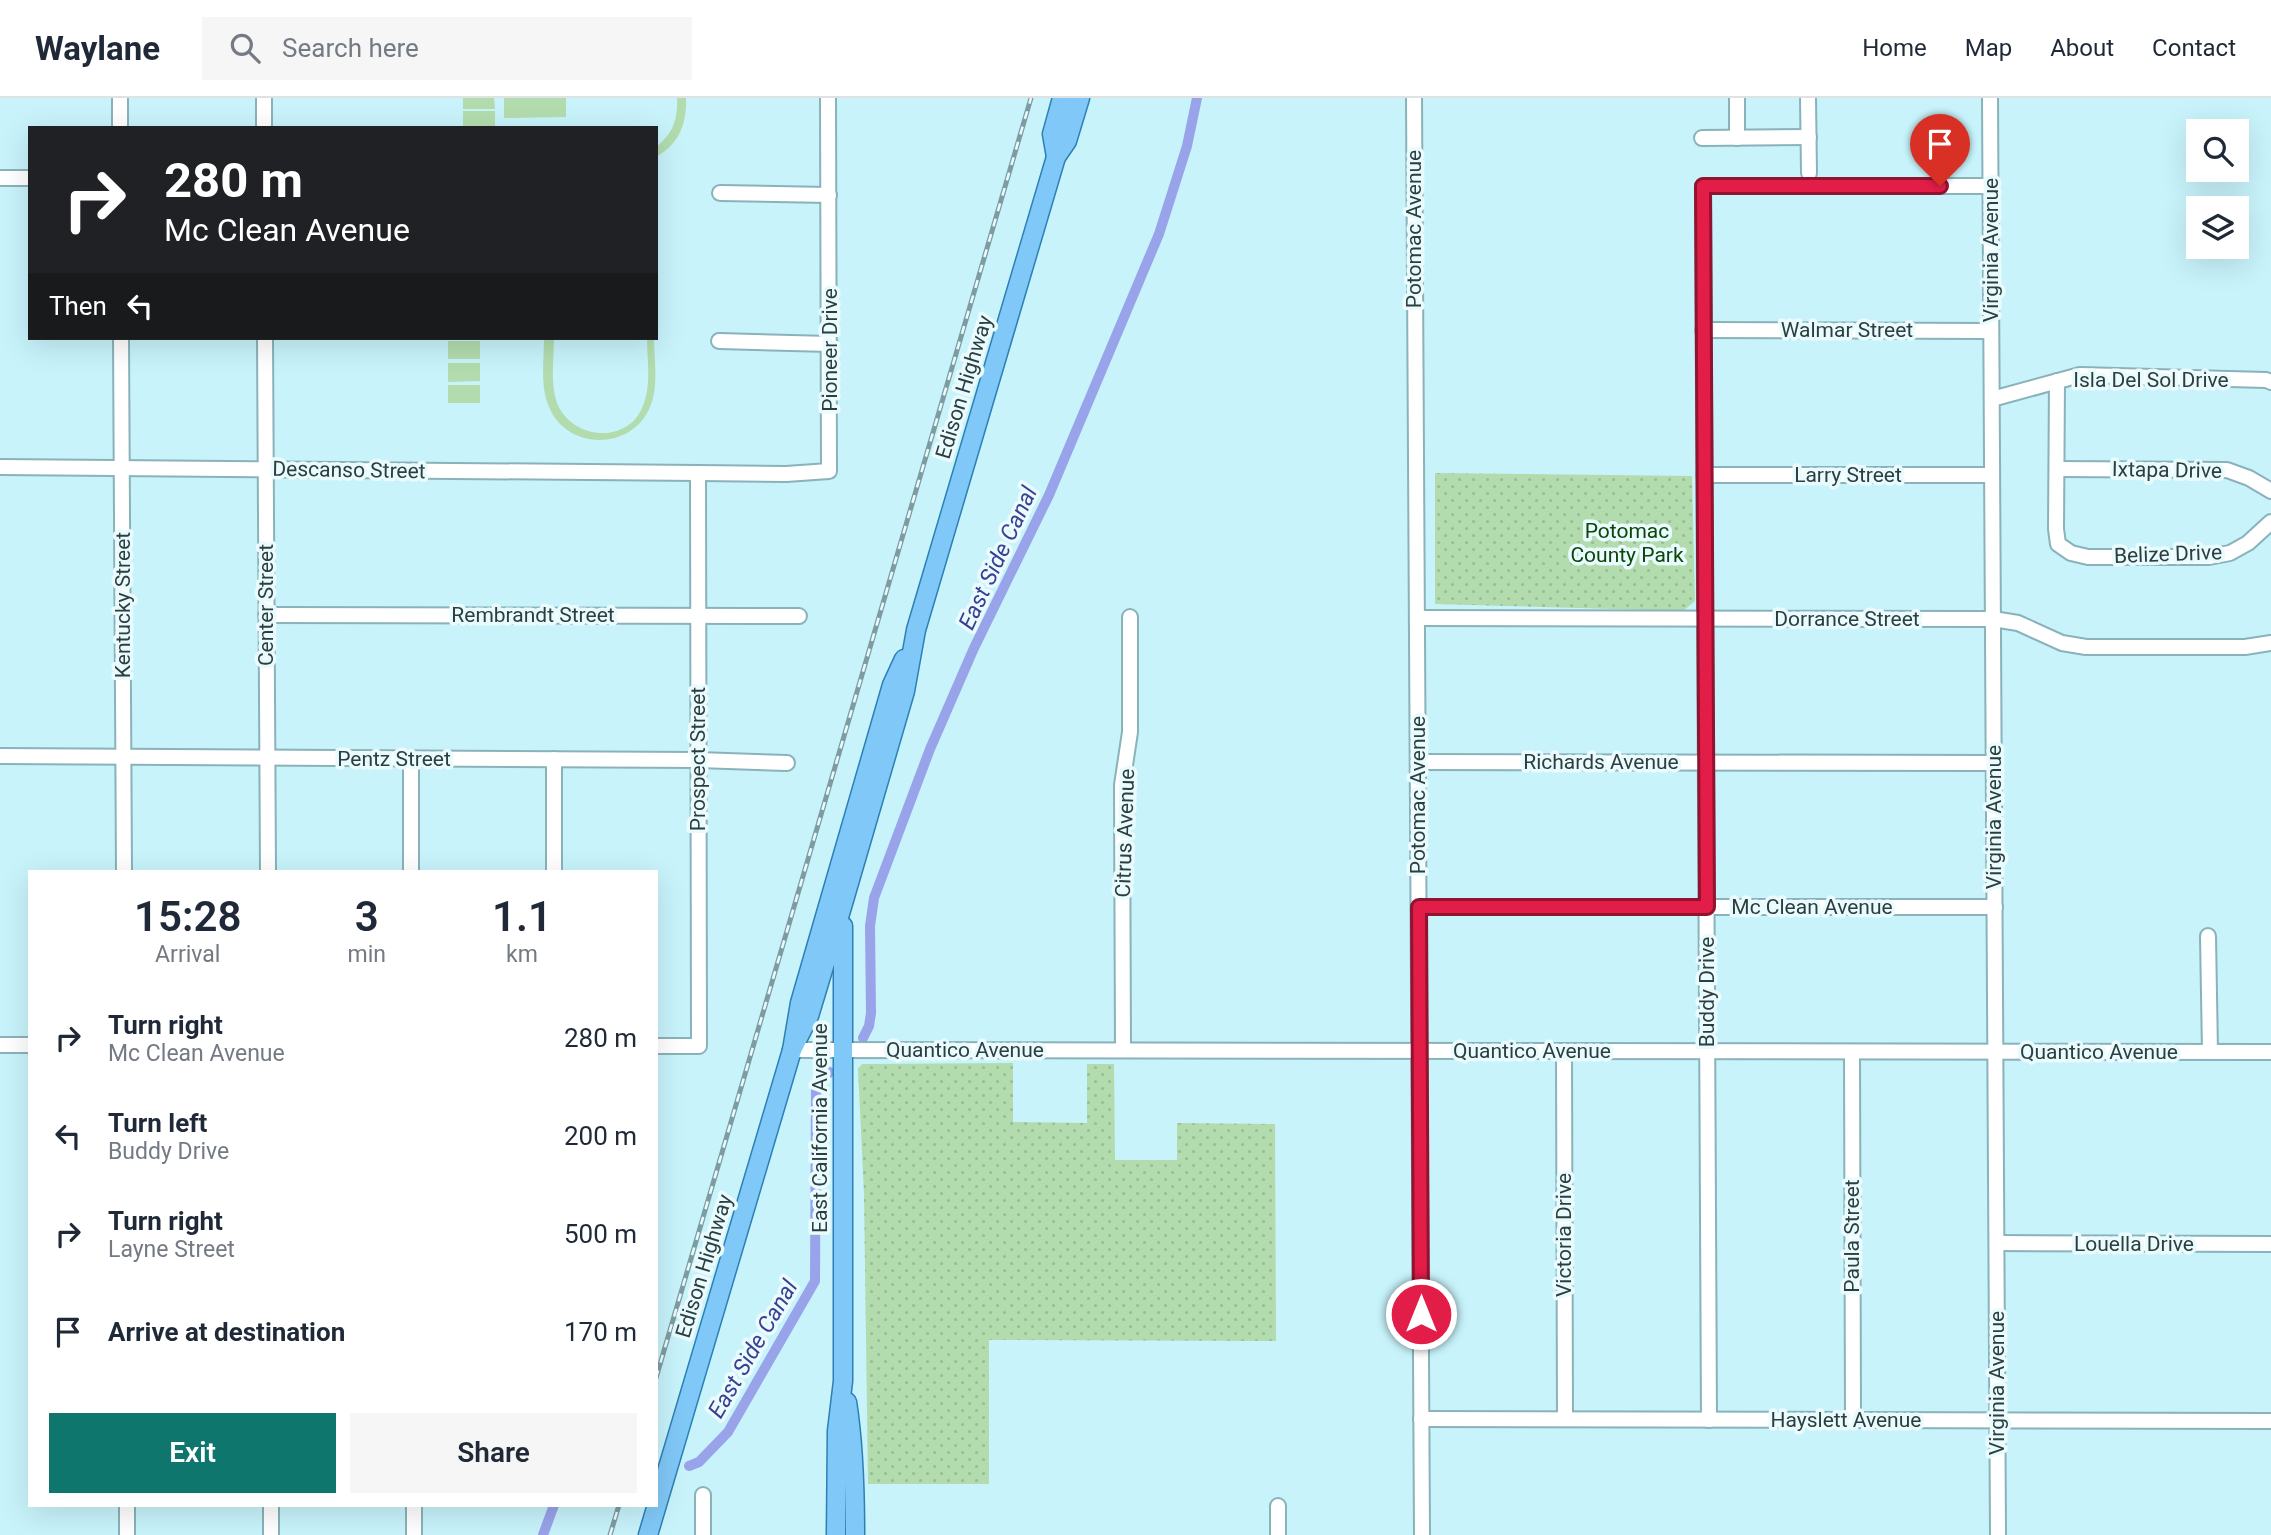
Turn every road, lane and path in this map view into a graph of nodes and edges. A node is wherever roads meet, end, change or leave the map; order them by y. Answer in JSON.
{"nodes":[{"id":1,"x":120,"y":98,"type":"edge"},
{"id":2,"x":264,"y":98,"type":"edge"},
{"id":3,"x":828,"y":98,"type":"edge"},
{"id":4,"x":1062,"y":98,"type":"edge"},
{"id":5,"x":1080,"y":98,"type":"edge"},
{"id":6,"x":1414,"y":98,"type":"edge"},
{"id":7,"x":1737,"y":98,"type":"edge"},
{"id":8,"x":1808,"y":98,"type":"edge"},
{"id":9,"x":1990,"y":98,"type":"edge"},
{"id":10,"x":120,"y":126,"type":"edge"},
{"id":11,"x":264,"y":126,"type":"edge"},
{"id":12,"x":1809,"y":137,"type":"junction"},
{"id":13,"x":1702,"y":138,"type":"dead end"},
{"id":14,"x":1737,"y":138,"type":"junction"},
{"id":15,"x":1056,"y":157,"type":"junction"},
{"id":16,"x":1809,"y":173,"type":"dead end"},
{"id":17,"x":0,"y":178,"type":"edge"},
{"id":18,"x":28,"y":178,"type":"edge"},
{"id":19,"x":1990,"y":187,"type":"junction"},
{"id":20,"x":720,"y":193,"type":"dead end"},
{"id":21,"x":829,"y":195,"type":"junction"},
{"id":22,"x":1703,"y":330,"type":"junction"},
{"id":23,"x":1991,"y":331,"type":"junction"},
{"id":24,"x":121,"y":340,"type":"edge"},
{"id":25,"x":265,"y":340,"type":"edge"},
{"id":26,"x":719,"y":341,"type":"dead end"},
{"id":27,"x":830,"y":344,"type":"junction"},
{"id":28,"x":2057,"y":381,"type":"junction"},
{"id":29,"x":2271,"y":382,"type":"edge"},
{"id":30,"x":1992,"y":399,"type":"junction"},
{"id":31,"x":0,"y":467,"type":"edge"},
{"id":32,"x":122,"y":468,"type":"junction"},
{"id":33,"x":265,"y":469,"type":"junction"},
{"id":34,"x":2057,"y":469,"type":"junction"},
{"id":35,"x":698,"y":473,"type":"junction"},
{"id":36,"x":1704,"y":475,"type":"junction"},
{"id":37,"x":1992,"y":475,"type":"junction"},
{"id":38,"x":2271,"y":491,"type":"edge"},
{"id":39,"x":2271,"y":522,"type":"edge"},
{"id":40,"x":266,"y":615,"type":"junction"},
{"id":41,"x":698,"y":616,"type":"junction"},
{"id":42,"x":799,"y":616,"type":"dead end"},
{"id":43,"x":1130,"y":617,"type":"dead end"},
{"id":44,"x":1417,"y":618,"type":"junction"},
{"id":45,"x":1705,"y":618,"type":"junction"},
{"id":46,"x":1993,"y":619,"type":"junction"},
{"id":47,"x":916,"y":630,"type":"junction"},
{"id":48,"x":2271,"y":643,"type":"edge"},
{"id":49,"x":0,"y":756,"type":"edge"},
{"id":50,"x":124,"y":757,"type":"junction"},
{"id":51,"x":267,"y":758,"type":"junction"},
{"id":52,"x":411,"y":759,"type":"junction"},
{"id":53,"x":554,"y":759,"type":"junction"},
{"id":54,"x":698,"y":760,"type":"junction"},
{"id":55,"x":1418,"y":762,"type":"junction"},
{"id":56,"x":1706,"y":762,"type":"junction"},
{"id":57,"x":787,"y":763,"type":"dead end"},
{"id":58,"x":1994,"y":763,"type":"junction"},
{"id":59,"x":124,"y":870,"type":"edge"},
{"id":60,"x":268,"y":870,"type":"edge"},
{"id":61,"x":411,"y":870,"type":"edge"},
{"id":62,"x":554,"y":870,"type":"edge"},
{"id":63,"x":837,"y":875,"type":"junction"},
{"id":64,"x":842,"y":906,"type":"junction"},
{"id":65,"x":1419,"y":907,"type":"junction"},
{"id":66,"x":1707,"y":907,"type":"junction"},
{"id":67,"x":1995,"y":907,"type":"junction"},
{"id":68,"x":2208,"y":936,"type":"dead end"},
{"id":69,"x":0,"y":1045,"type":"edge"},
{"id":70,"x":28,"y":1045,"type":"edge"},
{"id":71,"x":658,"y":1046,"type":"edge"},
{"id":72,"x":792,"y":1050,"type":"junction"},
{"id":73,"x":843,"y":1050,"type":"junction"},
{"id":74,"x":1123,"y":1050,"type":"junction"},
{"id":75,"x":1420,"y":1051,"type":"junction"},
{"id":76,"x":1563,"y":1051,"type":"junction"},
{"id":77,"x":1708,"y":1051,"type":"junction"},
{"id":78,"x":1852,"y":1052,"type":"junction"},
{"id":79,"x":1996,"y":1052,"type":"junction"},
{"id":80,"x":2210,"y":1052,"type":"junction"},
{"id":81,"x":2271,"y":1052,"type":"edge"},
{"id":82,"x":1997,"y":1243,"type":"junction"},
{"id":83,"x":2271,"y":1244,"type":"edge"},
{"id":84,"x":843,"y":1381,"type":"junction"},
{"id":85,"x":1421,"y":1419,"type":"junction"},
{"id":86,"x":1565,"y":1419,"type":"junction"},
{"id":87,"x":1709,"y":1419,"type":"junction"},
{"id":88,"x":1853,"y":1420,"type":"junction"},
{"id":89,"x":1998,"y":1420,"type":"junction"},
{"id":90,"x":2271,"y":1420,"type":"edge"},
{"id":91,"x":703,"y":1495,"type":"dead end"},
{"id":92,"x":658,"y":1501,"type":"edge"},
{"id":93,"x":1278,"y":1506,"type":"dead end"},
{"id":94,"x":127,"y":1507,"type":"edge"},
{"id":95,"x":271,"y":1507,"type":"edge"},
{"id":96,"x":414,"y":1507,"type":"edge"},
{"id":97,"x":656,"y":1507,"type":"edge"},
{"id":98,"x":127,"y":1535,"type":"edge"},
{"id":99,"x":271,"y":1535,"type":"edge"},
{"id":100,"x":414,"y":1535,"type":"edge"},
{"id":101,"x":648,"y":1535,"type":"edge"},
{"id":102,"x":703,"y":1535,"type":"edge"},
{"id":103,"x":836,"y":1535,"type":"edge"},
{"id":104,"x":855,"y":1535,"type":"edge"},
{"id":105,"x":1278,"y":1535,"type":"edge"},
{"id":106,"x":1422,"y":1535,"type":"edge"},
{"id":107,"x":1998,"y":1535,"type":"edge"}],
"edges":[{"from":1,"to":10,"type":"street"},
{"from":2,"to":11,"type":"street"},
{"from":3,"to":21,"type":"street","name":"Pioneer Drive"},
{"from":4,"to":15,"type":"main road","name":"Edison Highway"},
{"from":5,"to":15,"type":"main road","name":"Edison Highway"},
{"from":6,"to":44,"type":"street","name":"Potomac Avenue"},
{"from":7,"to":14,"type":"street"},
{"from":8,"to":12,"type":"street"},
{"from":9,"to":19,"type":"street","name":"Virginia Avenue"},
{"from":12,"to":14,"type":"street"},
{"from":12,"to":16,"type":"street"},
{"from":13,"to":14,"type":"street"},
{"from":15,"to":47,"type":"main road","name":"Edison Highway"},
{"from":17,"to":18,"type":"street"},
{"from":19,"to":22,"type":"street","name":"Buddy Drive"},
{"from":19,"to":23,"type":"street","name":"Virginia Avenue"},
{"from":20,"to":21,"type":"street"},
{"from":21,"to":27,"type":"street","name":"Pioneer Drive"},
{"from":22,"to":23,"type":"street","name":"Walmar Street"},
{"from":22,"to":36,"type":"street","name":"Buddy Drive"},
{"from":23,"to":30,"type":"street","name":"Virginia Avenue"},
{"from":24,"to":32,"type":"street","name":"Kentucky Street"},
{"from":25,"to":33,"type":"street","name":"Center Street"},
{"from":26,"to":27,"type":"street"},
{"from":27,"to":35,"type":"street","name":"Pioneer Drive"},
{"from":28,"to":29,"type":"street","name":"Isla Del Sol Drive"},
{"from":28,"to":30,"type":"street","name":"Isla Del Sol Drive"},
{"from":28,"to":34,"type":"street"},
{"from":30,"to":37,"type":"street","name":"Virginia Avenue"},
{"from":31,"to":32,"type":"street","name":"Descanso Street"},
{"from":32,"to":33,"type":"street","name":"Descanso Street"},
{"from":32,"to":50,"type":"street","name":"Kentucky Street"},
{"from":33,"to":35,"type":"street","name":"Descanso Street"},
{"from":33,"to":40,"type":"street","name":"Center Street"},
{"from":34,"to":38,"type":"street","name":"Ixtapa Drive"},
{"from":34,"to":39,"type":"street","name":"Belize Drive"},
{"from":35,"to":41,"type":"street","name":"Prospect Street"},
{"from":36,"to":37,"type":"street","name":"Larry Street"},
{"from":36,"to":45,"type":"street","name":"Buddy Drive"},
{"from":37,"to":46,"type":"street","name":"Virginia Avenue"},
{"from":40,"to":41,"type":"street","name":"Rembrandt Street"},
{"from":40,"to":51,"type":"street","name":"Center Street"},
{"from":41,"to":42,"type":"street","name":"Rembrandt Street"},
{"from":41,"to":54,"type":"street","name":"Prospect Street"},
{"from":43,"to":74,"type":"street","name":"Citrus Avenue"},
{"from":44,"to":45,"type":"street","name":"Dorrance Street"},
{"from":44,"to":55,"type":"street","name":"Potomac Avenue"},
{"from":45,"to":46,"type":"street","name":"Dorrance Street"},
{"from":45,"to":56,"type":"street","name":"Buddy Drive"},
{"from":46,"to":48,"type":"street","name":"Dorrance Street"},
{"from":46,"to":58,"type":"street","name":"Virginia Avenue"},
{"from":47,"to":63,"type":"main road","name":"Edison Highway"},
{"from":47,"to":64,"type":"main road","name":"Edison Highway"},
{"from":49,"to":50,"type":"street","name":"Pentz Street"},
{"from":50,"to":51,"type":"street","name":"Pentz Street"},
{"from":50,"to":59,"type":"street","name":"Kentucky Street"},
{"from":51,"to":52,"type":"street","name":"Pentz Street"},
{"from":51,"to":60,"type":"street","name":"Center Street"},
{"from":52,"to":53,"type":"street","name":"Pentz Street"},
{"from":52,"to":61,"type":"street"},
{"from":53,"to":54,"type":"street","name":"Pentz Street"},
{"from":53,"to":62,"type":"street"},
{"from":54,"to":57,"type":"street","name":"Pentz Street"},
{"from":54,"to":71,"type":"street","name":"Prospect Street"},
{"from":55,"to":56,"type":"street","name":"Richards Avenue"},
{"from":55,"to":65,"type":"street","name":"Potomac Avenue"},
{"from":56,"to":58,"type":"street","name":"Richards Avenue"},
{"from":56,"to":66,"type":"street","name":"Buddy Drive"},
{"from":58,"to":67,"type":"street","name":"Virginia Avenue"},
{"from":63,"to":64,"type":"main road","name":"East California Avenue"},
{"from":63,"to":72,"type":"main road","name":"Edison Highway"},
{"from":64,"to":72,"type":"main road","name":"Edison Highway"},
{"from":64,"to":73,"type":"main road","name":"East California Avenue"},
{"from":65,"to":66,"type":"street","name":"Mc Clean Avenue"},
{"from":65,"to":75,"type":"street","name":"Potomac Avenue"},
{"from":66,"to":67,"type":"street","name":"Mc Clean Avenue"},
{"from":66,"to":77,"type":"street","name":"Buddy Drive"},
{"from":67,"to":79,"type":"street","name":"Virginia Avenue"},
{"from":68,"to":80,"type":"street"},
{"from":69,"to":70,"type":"street"},
{"from":72,"to":73,"type":"street","name":"Quantico Avenue"},
{"from":72,"to":92,"type":"main road","name":"Edison Highway"},
{"from":73,"to":74,"type":"street","name":"Quantico Avenue"},
{"from":73,"to":84,"type":"main road","name":"East California Avenue"},
{"from":74,"to":75,"type":"street","name":"Quantico Avenue"},
{"from":75,"to":76,"type":"street","name":"Quantico Avenue"},
{"from":75,"to":85,"type":"street","name":"Potomac Avenue"},
{"from":76,"to":77,"type":"street","name":"Quantico Avenue"},
{"from":76,"to":86,"type":"street","name":"Victoria Drive"},
{"from":77,"to":78,"type":"street","name":"Quantico Avenue"},
{"from":77,"to":87,"type":"street","name":"Buddy Drive"},
{"from":78,"to":79,"type":"street","name":"Quantico Avenue"},
{"from":78,"to":88,"type":"street","name":"Paula Street"},
{"from":79,"to":80,"type":"street","name":"Quantico Avenue"},
{"from":79,"to":82,"type":"street","name":"Virginia Avenue"},
{"from":80,"to":81,"type":"street","name":"Quantico Avenue"},
{"from":82,"to":83,"type":"street","name":"Louella Drive"},
{"from":82,"to":89,"type":"street","name":"Virginia Avenue"},
{"from":84,"to":103,"type":"main road","name":"East California Avenue"},
{"from":84,"to":104,"type":"main road","name":"East California Avenue"},
{"from":85,"to":86,"type":"street","name":"Hayslett Avenue"},
{"from":85,"to":106,"type":"street","name":"Potomac Avenue"},
{"from":86,"to":87,"type":"street","name":"Hayslett Avenue"},
{"from":87,"to":88,"type":"street","name":"Hayslett Avenue"},
{"from":88,"to":89,"type":"street","name":"Hayslett Avenue"},
{"from":89,"to":90,"type":"street","name":"Hayslett Avenue"},
{"from":89,"to":107,"type":"street","name":"Virginia Avenue"},
{"from":91,"to":102,"type":"street"},
{"from":93,"to":105,"type":"street"},
{"from":94,"to":98,"type":"street"},
{"from":95,"to":99,"type":"street"},
{"from":96,"to":100,"type":"street"},
{"from":97,"to":101,"type":"main road","name":"Edison Highway"}]}
